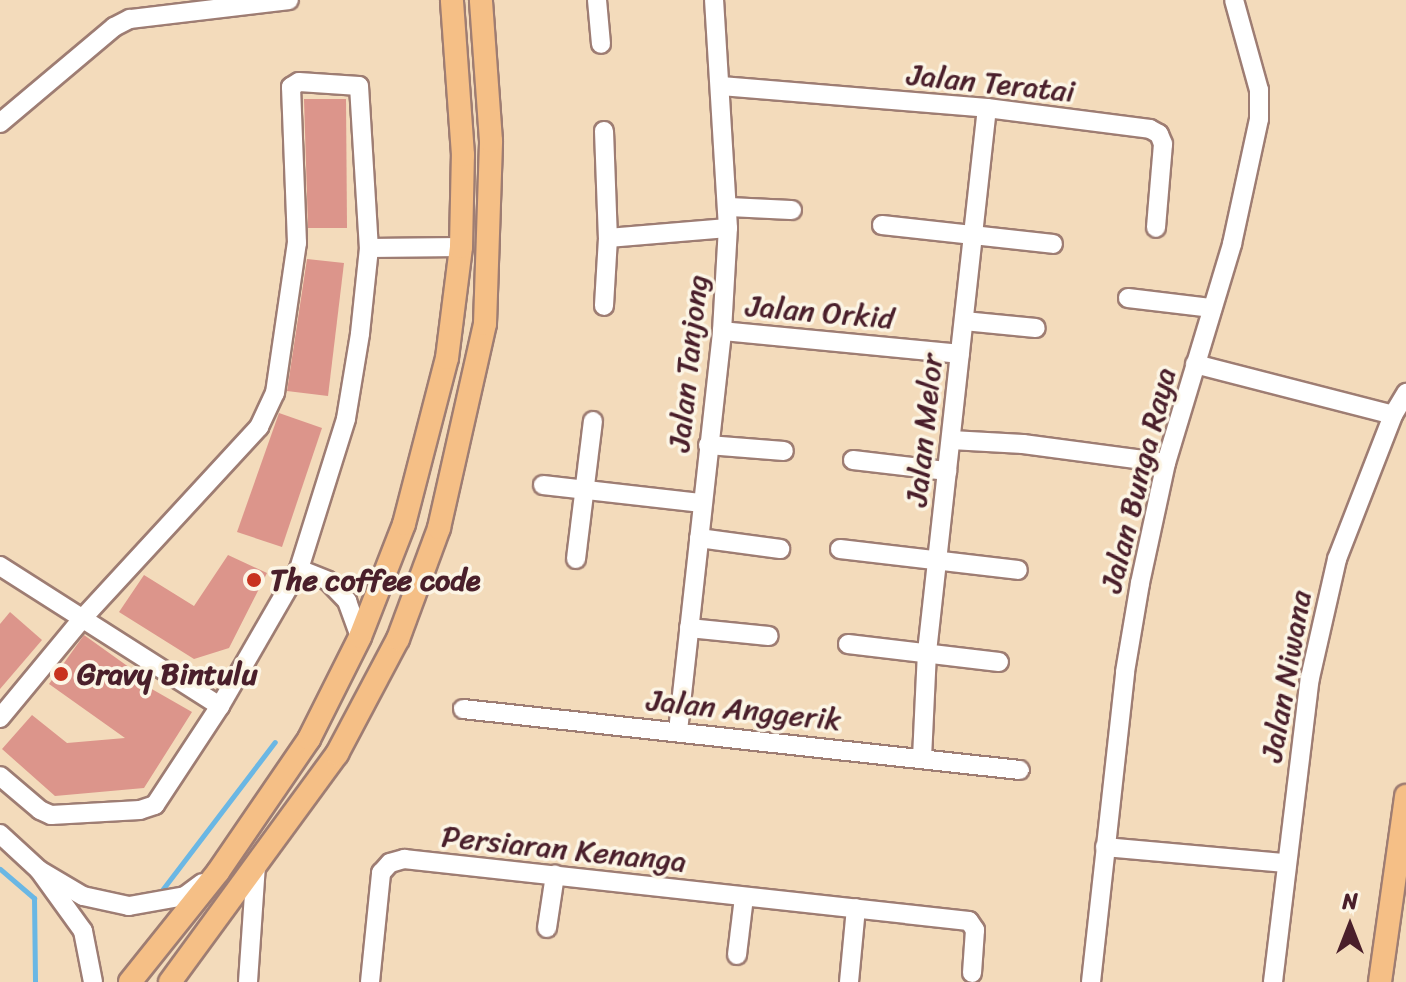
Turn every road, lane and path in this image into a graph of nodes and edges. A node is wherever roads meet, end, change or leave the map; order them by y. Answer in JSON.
{"nodes":[{"id":1,"x":289,"y":0,"type":"edge"},
{"id":2,"x":452,"y":0,"type":"edge"},
{"id":3,"x":481,"y":0,"type":"edge"},
{"id":4,"x":597,"y":0,"type":"edge"},
{"id":5,"x":714,"y":0,"type":"edge"},
{"id":6,"x":1234,"y":0,"type":"edge"},
{"id":7,"x":601,"y":44,"type":"dead end"},
{"id":8,"x":721,"y":86,"type":"junction"},
{"id":9,"x":987,"y":108,"type":"junction"},
{"id":10,"x":4,"y":112,"type":"edge"},
{"id":11,"x":604,"y":131,"type":"dead end"},
{"id":12,"x":728,"y":207,"type":"junction"},
{"id":13,"x":792,"y":210,"type":"dead end"},
{"id":14,"x":882,"y":225,"type":"dead end"},
{"id":15,"x":728,"y":228,"type":"junction"},
{"id":16,"x":1156,"y":228,"type":"dead end"},
{"id":17,"x":973,"y":235,"type":"junction"},
{"id":18,"x":608,"y":238,"type":"junction"},
{"id":19,"x":1053,"y":244,"type":"dead end"},
{"id":20,"x":461,"y":247,"type":"junction"},
{"id":21,"x":369,"y":248,"type":"junction"},
{"id":22,"x":1128,"y":298,"type":"dead end"},
{"id":23,"x":604,"y":306,"type":"dead end"},
{"id":24,"x":1212,"y":308,"type":"junction"},
{"id":25,"x":964,"y":321,"type":"junction"},
{"id":26,"x":1036,"y":328,"type":"dead end"},
{"id":27,"x":722,"y":331,"type":"junction"},
{"id":28,"x":960,"y":354,"type":"junction"},
{"id":29,"x":1195,"y":364,"type":"junction"},
{"id":30,"x":1406,"y":393,"type":"edge"},
{"id":31,"x":1393,"y":415,"type":"junction"},
{"id":32,"x":593,"y":421,"type":"dead end"},
{"id":33,"x":951,"y":440,"type":"junction"},
{"id":34,"x":708,"y":445,"type":"junction"},
{"id":35,"x":784,"y":451,"type":"dead end"},
{"id":36,"x":853,"y":460,"type":"dead end"},
{"id":37,"x":1166,"y":463,"type":"junction"},
{"id":38,"x":947,"y":471,"type":"junction"},
{"id":39,"x":543,"y":485,"type":"dead end"},
{"id":40,"x":584,"y":490,"type":"junction"},
{"id":41,"x":702,"y":503,"type":"junction"},
{"id":42,"x":699,"y":538,"type":"junction"},
{"id":43,"x":780,"y":549,"type":"dead end"},
{"id":44,"x":840,"y":549,"type":"dead end"},
{"id":45,"x":576,"y":559,"type":"dead end"},
{"id":46,"x":937,"y":562,"type":"junction"},
{"id":47,"x":0,"y":566,"type":"edge"},
{"id":48,"x":299,"y":569,"type":"junction"},
{"id":49,"x":1018,"y":570,"type":"dead end"},
{"id":50,"x":81,"y":620,"type":"junction"},
{"id":51,"x":689,"y":628,"type":"junction"},
{"id":52,"x":769,"y":636,"type":"dead end"},
{"id":53,"x":360,"y":637,"type":"junction"},
{"id":54,"x":848,"y":644,"type":"dead end"},
{"id":55,"x":927,"y":652,"type":"junction"},
{"id":56,"x":999,"y":662,"type":"dead end"},
{"id":57,"x":220,"y":706,"type":"junction"},
{"id":58,"x":463,"y":709,"type":"dead end"},
{"id":59,"x":0,"y":718,"type":"edge"},
{"id":60,"x":678,"y":731,"type":"junction"},
{"id":61,"x":922,"y":758,"type":"junction"},
{"id":62,"x":1020,"y":770,"type":"dead end"},
{"id":63,"x":0,"y":776,"type":"edge"},
{"id":64,"x":1406,"y":796,"type":"edge"},
{"id":65,"x":0,"y":834,"type":"edge"},
{"id":66,"x":1105,"y":847,"type":"junction"},
{"id":67,"x":1285,"y":863,"type":"junction"},
{"id":68,"x":256,"y":865,"type":"junction"},
{"id":69,"x":39,"y":870,"type":"junction"},
{"id":70,"x":218,"y":872,"type":"junction"},
{"id":71,"x":555,"y":875,"type":"junction"},
{"id":72,"x":744,"y":897,"type":"junction"},
{"id":73,"x":856,"y":908,"type":"junction"},
{"id":74,"x":547,"y":928,"type":"dead end"},
{"id":75,"x":737,"y":955,"type":"dead end"},
{"id":76,"x":972,"y":973,"type":"dead end"},
{"id":77,"x":93,"y":982,"type":"edge"},
{"id":78,"x":130,"y":982,"type":"edge"},
{"id":79,"x":170,"y":982,"type":"edge"},
{"id":80,"x":248,"y":982,"type":"edge"},
{"id":81,"x":370,"y":982,"type":"edge"},
{"id":82,"x":849,"y":982,"type":"edge"},
{"id":83,"x":1091,"y":982,"type":"edge"},
{"id":84,"x":1273,"y":982,"type":"edge"},
{"id":85,"x":1380,"y":982,"type":"edge"}],
"edges":[{"from":1,"to":10,"type":"street"},
{"from":2,"to":20,"type":"main road"},
{"from":3,"to":68,"type":"main road"},
{"from":4,"to":7,"type":"street"},
{"from":5,"to":8,"type":"street","name":"Jalan Tanjong"},
{"from":6,"to":24,"type":"street","name":"Jalan Bunga Raya"},
{"from":8,"to":9,"type":"street","name":"Jalan Teratai"},
{"from":8,"to":12,"type":"street","name":"Jalan Tanjong"},
{"from":9,"to":16,"type":"street","name":"Jalan Teratai"},
{"from":9,"to":17,"type":"street","name":"Jalan Melor"},
{"from":11,"to":18,"type":"street"},
{"from":12,"to":13,"type":"street"},
{"from":12,"to":15,"type":"street","name":"Jalan Tanjong"},
{"from":14,"to":17,"type":"street"},
{"from":15,"to":18,"type":"street"},
{"from":15,"to":27,"type":"street","name":"Jalan Tanjong"},
{"from":17,"to":19,"type":"street"},
{"from":17,"to":25,"type":"street","name":"Jalan Melor"},
{"from":18,"to":23,"type":"street"},
{"from":20,"to":21,"type":"street"},
{"from":20,"to":53,"type":"main road"},
{"from":21,"to":48,"type":"street"},
{"from":21,"to":50,"type":"street"},
{"from":22,"to":24,"type":"street"},
{"from":24,"to":29,"type":"street","name":"Jalan Bunga Raya"},
{"from":25,"to":26,"type":"street"},
{"from":25,"to":28,"type":"street","name":"Jalan Melor"},
{"from":27,"to":28,"type":"street","name":"Jalan Orkid"},
{"from":27,"to":34,"type":"street","name":"Jalan Tanjong"},
{"from":28,"to":33,"type":"street","name":"Jalan Melor"},
{"from":29,"to":31,"type":"street"},
{"from":29,"to":37,"type":"street","name":"Jalan Bunga Raya"},
{"from":30,"to":31,"type":"street","name":"Jalan Niwana"},
{"from":31,"to":67,"type":"street","name":"Jalan Niwana"},
{"from":32,"to":40,"type":"street"},
{"from":33,"to":37,"type":"street"},
{"from":33,"to":38,"type":"street","name":"Jalan Melor"},
{"from":34,"to":35,"type":"street"},
{"from":34,"to":41,"type":"street","name":"Jalan Tanjong"},
{"from":36,"to":38,"type":"street"},
{"from":37,"to":66,"type":"street","name":"Jalan Bunga Raya"},
{"from":38,"to":46,"type":"street","name":"Jalan Melor"},
{"from":39,"to":40,"type":"street"},
{"from":40,"to":41,"type":"street"},
{"from":40,"to":45,"type":"street"},
{"from":41,"to":42,"type":"street","name":"Jalan Tanjong"},
{"from":42,"to":43,"type":"street"},
{"from":42,"to":51,"type":"street","name":"Jalan Tanjong"},
{"from":44,"to":46,"type":"street"},
{"from":46,"to":49,"type":"street"},
{"from":46,"to":55,"type":"street","name":"Jalan Melor"},
{"from":47,"to":50,"type":"street"},
{"from":48,"to":53,"type":"street"},
{"from":48,"to":57,"type":"street"},
{"from":50,"to":57,"type":"street"},
{"from":50,"to":59,"type":"street"},
{"from":51,"to":52,"type":"street"},
{"from":51,"to":60,"type":"street","name":"Jalan Tanjong"},
{"from":53,"to":70,"type":"main road"},
{"from":54,"to":55,"type":"street"},
{"from":55,"to":56,"type":"street"},
{"from":55,"to":61,"type":"street","name":"Jalan Melor"},
{"from":57,"to":63,"type":"street"},
{"from":58,"to":60,"type":"street","name":"Jalan Anggerik"},
{"from":60,"to":61,"type":"street","name":"Jalan Anggerik"},
{"from":61,"to":62,"type":"street","name":"Jalan Anggerik"},
{"from":64,"to":85,"type":"main road"},
{"from":65,"to":69,"type":"street"},
{"from":66,"to":67,"type":"street"},
{"from":66,"to":83,"type":"street","name":"Jalan Bunga Raya"},
{"from":67,"to":84,"type":"street","name":"Jalan Niwana"},
{"from":68,"to":79,"type":"main road"},
{"from":68,"to":80,"type":"street"},
{"from":69,"to":70,"type":"street"},
{"from":69,"to":77,"type":"street"},
{"from":70,"to":78,"type":"main road"},
{"from":71,"to":72,"type":"street","name":"Persiaran Kenanga"},
{"from":71,"to":74,"type":"street"},
{"from":71,"to":81,"type":"street","name":"Persiaran Kenanga"},
{"from":72,"to":73,"type":"street","name":"Persiaran Kenanga"},
{"from":72,"to":75,"type":"street"},
{"from":73,"to":76,"type":"street","name":"Persiaran Kenanga"},
{"from":73,"to":82,"type":"street"}]}
